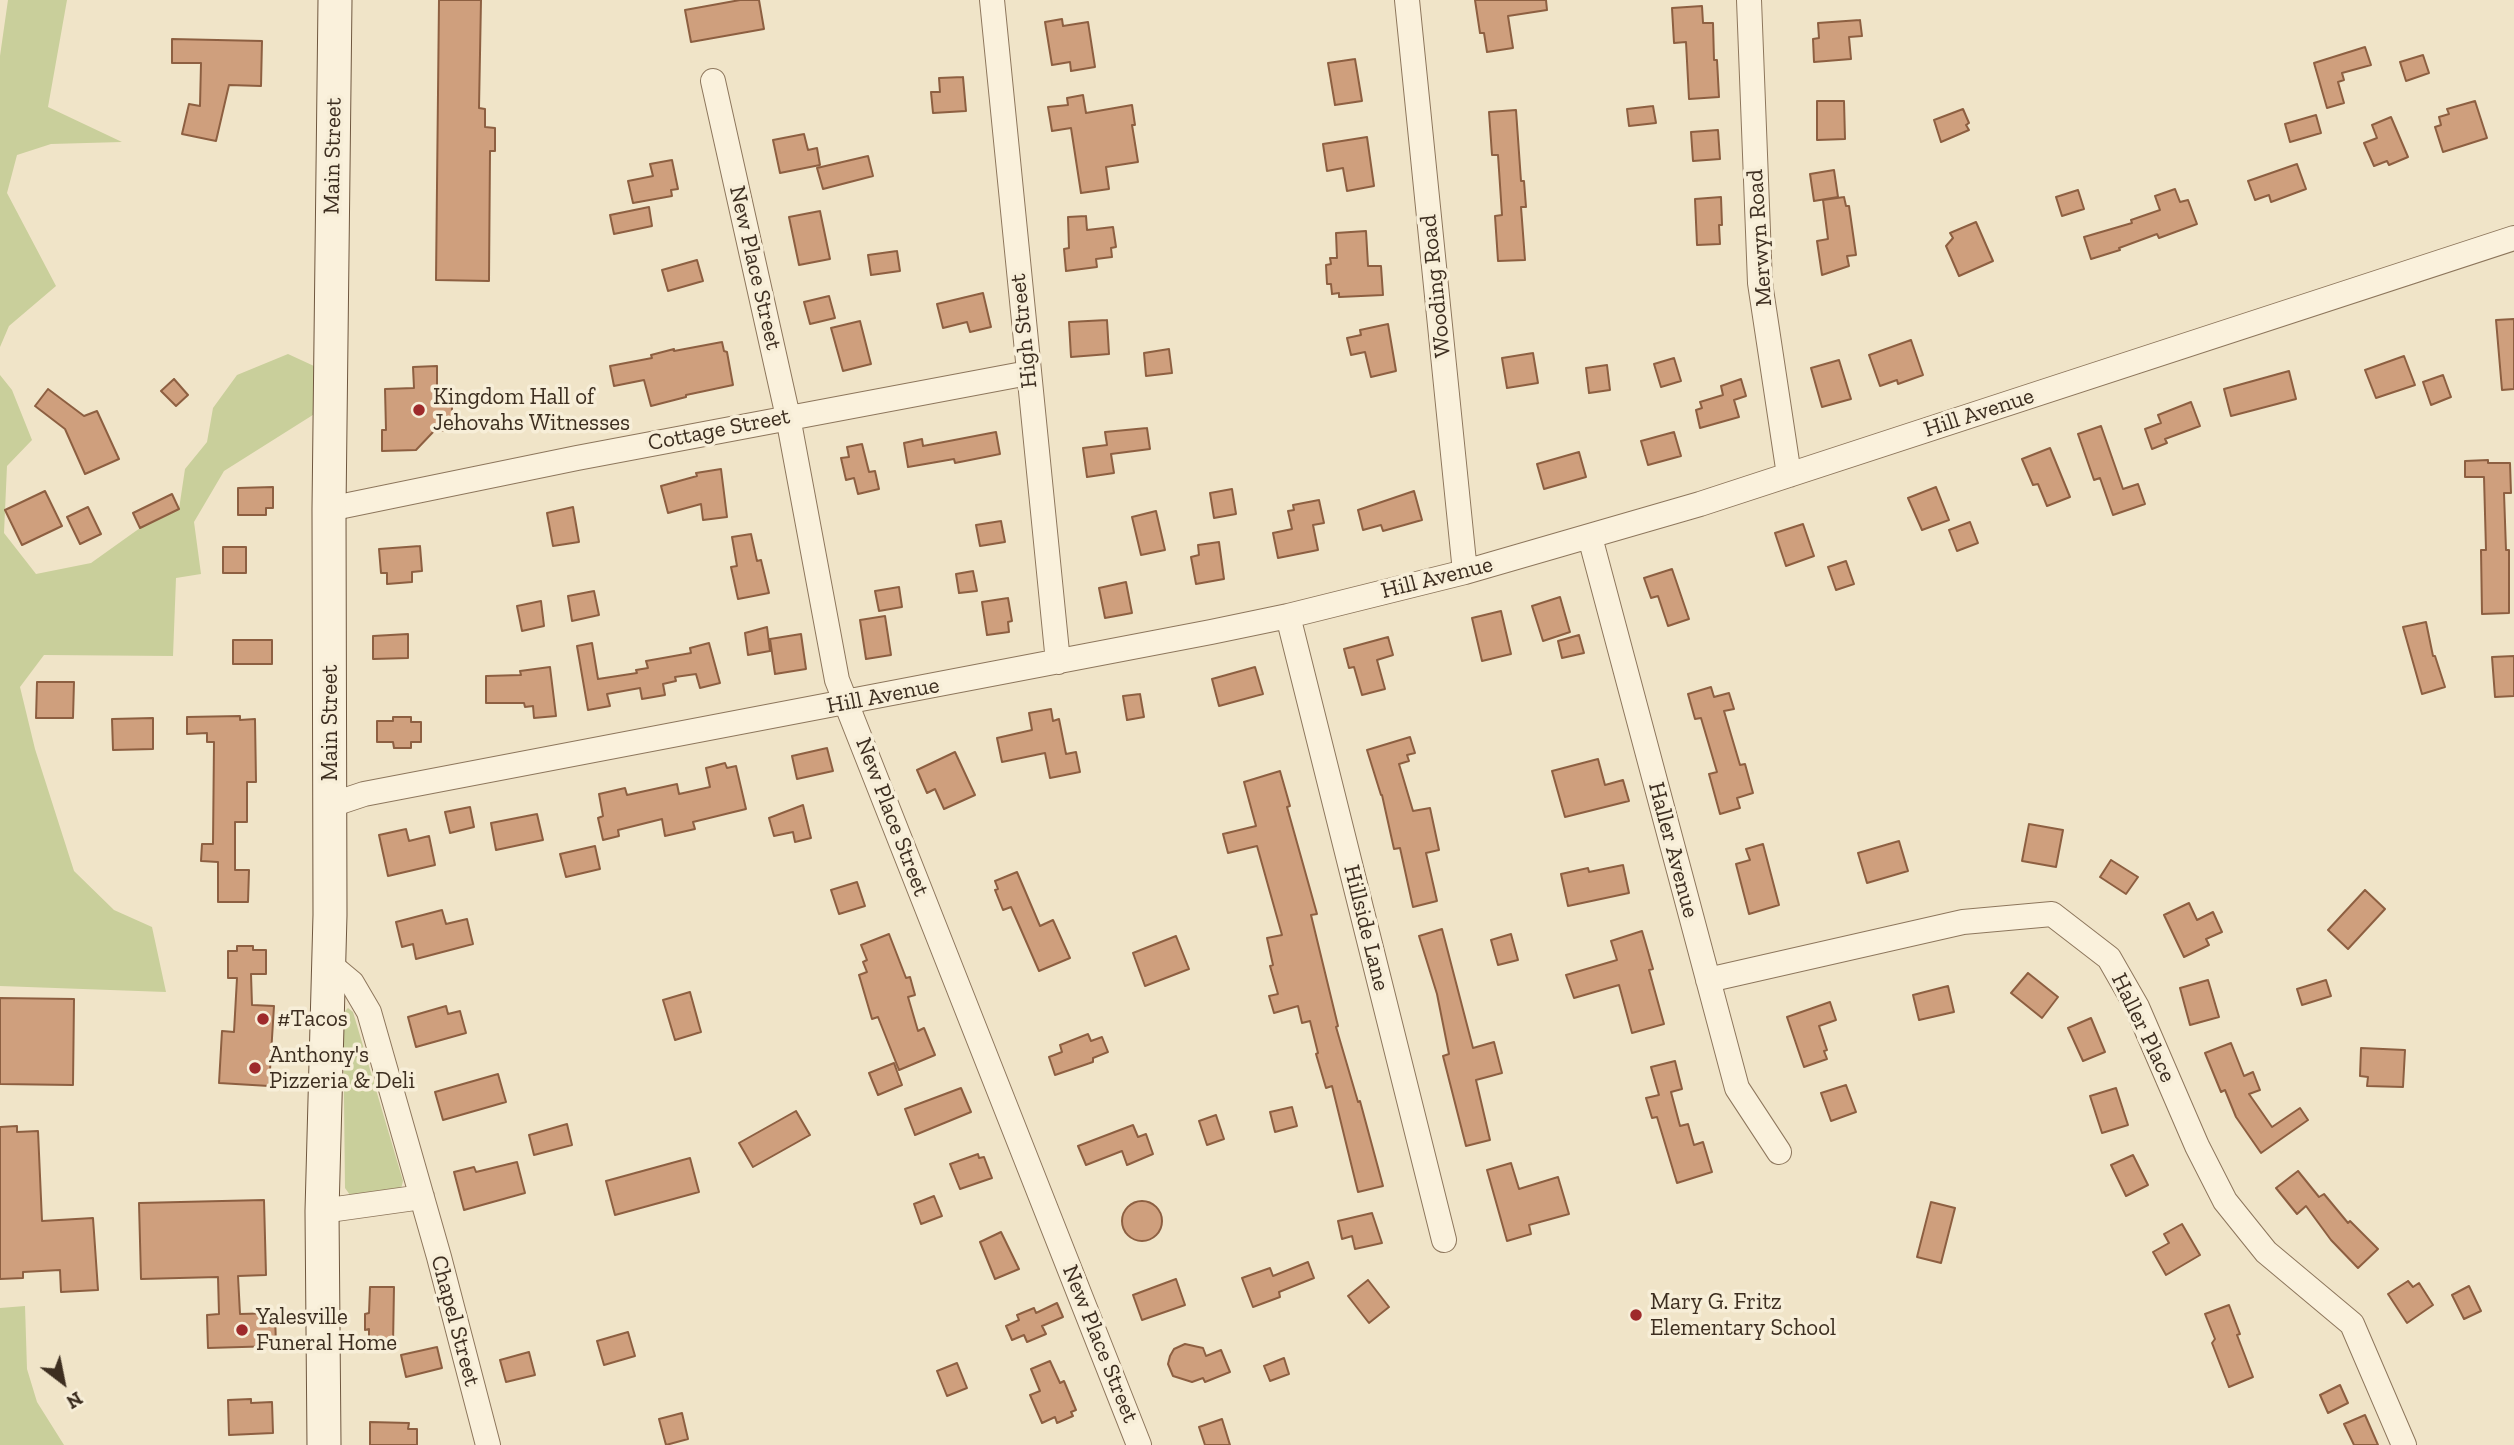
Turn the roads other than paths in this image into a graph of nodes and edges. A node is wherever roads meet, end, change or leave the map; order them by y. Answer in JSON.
{"nodes":[{"id":1,"x":335,"y":0,"type":"edge"},
{"id":2,"x":992,"y":0,"type":"edge"},
{"id":3,"x":1407,"y":0,"type":"edge"},
{"id":4,"x":1749,"y":0,"type":"edge"},
{"id":5,"x":713,"y":80,"type":"dead end"},
{"id":6,"x":2514,"y":238,"type":"edge"},
{"id":7,"x":1028,"y":373,"type":"junction"},
{"id":8,"x":788,"y":417,"type":"junction"},
{"id":9,"x":1789,"y":475,"type":"junction"},
{"id":10,"x":329,"y":509,"type":"junction"},
{"id":11,"x":1590,"y":537,"type":"junction"},
{"id":12,"x":1465,"y":572,"type":"junction"},
{"id":13,"x":1288,"y":616,"type":"junction"},
{"id":14,"x":1058,"y":662,"type":"junction"},
{"id":15,"x":845,"y":703,"type":"junction"},
{"id":16,"x":331,"y":805,"type":"junction"},
{"id":17,"x":328,"y":963,"type":"junction"},
{"id":18,"x":1708,"y":980,"type":"junction"},
{"id":19,"x":1779,"y":1152,"type":"dead end"},
{"id":20,"x":422,"y":1197,"type":"junction"},
{"id":21,"x":322,"y":1211,"type":"junction"},
{"id":22,"x":1444,"y":1240,"type":"dead end"},
{"id":23,"x":324,"y":1445,"type":"edge"},
{"id":24,"x":488,"y":1445,"type":"edge"},
{"id":25,"x":1139,"y":1445,"type":"edge"},
{"id":26,"x":2404,"y":1445,"type":"edge"}],
"edges":[{"from":1,"to":10,"type":"main road","name":"Main Street"},
{"from":2,"to":7,"type":"street","name":"High Street"},
{"from":3,"to":12,"type":"street","name":"Wooding Road"},
{"from":4,"to":9,"type":"street","name":"Merwyn Road"},
{"from":5,"to":8,"type":"street","name":"New Place Street"},
{"from":6,"to":9,"type":"street","name":"Hill Avenue"},
{"from":7,"to":8,"type":"street","name":"Cottage Street"},
{"from":7,"to":14,"type":"street","name":"High Street"},
{"from":8,"to":10,"type":"street","name":"Cottage Street"},
{"from":8,"to":15,"type":"street","name":"New Place Street"},
{"from":9,"to":11,"type":"street","name":"Hill Avenue"},
{"from":10,"to":16,"type":"main road","name":"Main Street"},
{"from":11,"to":12,"type":"street","name":"Hill Avenue"},
{"from":11,"to":18,"type":"street","name":"Haller Avenue"},
{"from":12,"to":13,"type":"street","name":"Hill Avenue"},
{"from":13,"to":14,"type":"street","name":"Hill Avenue"},
{"from":13,"to":22,"type":"street","name":"Hillside Lane"},
{"from":14,"to":15,"type":"street","name":"Hill Avenue"},
{"from":15,"to":16,"type":"street","name":"Hill Avenue"},
{"from":15,"to":25,"type":"street","name":"New Place Street"},
{"from":16,"to":17,"type":"main road","name":"Main Street"},
{"from":17,"to":20,"type":"street","name":"Chapel Street"},
{"from":17,"to":21,"type":"main road","name":"Main Street"},
{"from":18,"to":19,"type":"street","name":"Haller Avenue"},
{"from":18,"to":26,"type":"street","name":"Haller Place"},
{"from":20,"to":21,"type":"street"},
{"from":20,"to":24,"type":"street","name":"Chapel Street"},
{"from":21,"to":23,"type":"main road","name":"Main Street"}]}
